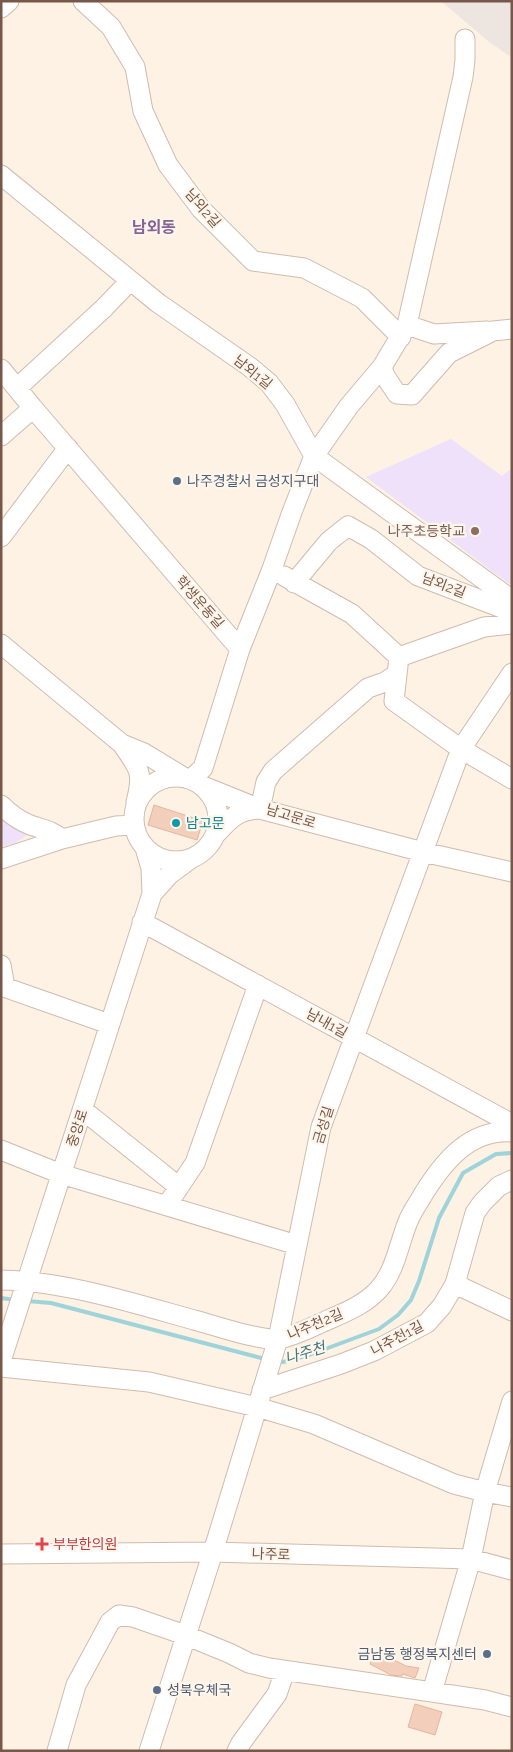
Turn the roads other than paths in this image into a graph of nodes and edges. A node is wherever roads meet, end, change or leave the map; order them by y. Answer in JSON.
{"nodes":[{"id":1,"x":8,"y":1,"type":"edge"},
{"id":2,"x":83,"y":1,"type":"edge"},
{"id":3,"x":1,"y":8,"type":"edge"},
{"id":4,"x":465,"y":39,"type":"dead end"},
{"id":5,"x":1,"y":176,"type":"edge"},
{"id":6,"x":130,"y":281,"type":"junction"},
{"id":7,"x":512,"y":329,"type":"edge"},
{"id":8,"x":404,"y":331,"type":"junction"},
{"id":9,"x":493,"y":331,"type":"junction"},
{"id":10,"x":382,"y":367,"type":"junction"},
{"id":11,"x":1,"y":369,"type":"edge"},
{"id":12,"x":17,"y":388,"type":"junction"},
{"id":13,"x":33,"y":408,"type":"junction"},
{"id":14,"x":1,"y":436,"type":"edge"},
{"id":15,"x":68,"y":448,"type":"junction"},
{"id":16,"x":314,"y":456,"type":"junction"},
{"id":17,"x":1,"y":537,"type":"edge"},
{"id":18,"x":272,"y":569,"type":"junction"},
{"id":19,"x":294,"y":583,"type":"junction"},
{"id":20,"x":512,"y":600,"type":"edge"},
{"id":21,"x":512,"y":612,"type":"edge"},
{"id":22,"x":512,"y":624,"type":"edge"},
{"id":23,"x":1,"y":644,"type":"edge"},
{"id":24,"x":240,"y":649,"type":"junction"},
{"id":25,"x":398,"y":665,"type":"junction"},
{"id":26,"x":512,"y":673,"type":"edge"},
{"id":27,"x":122,"y":744,"type":"junction"},
{"id":28,"x":461,"y":749,"type":"junction"},
{"id":29,"x":512,"y":779,"type":"edge"},
{"id":30,"x":193,"y":781,"type":"junction"},
{"id":31,"x":1,"y":805,"type":"edge"},
{"id":32,"x":260,"y":809,"type":"junction"},
{"id":33,"x":135,"y":816,"type":"junction"},
{"id":34,"x":215,"y":835,"type":"junction"},
{"id":35,"x":62,"y":839,"type":"junction"},
{"id":36,"x":145,"y":848,"type":"junction"},
{"id":37,"x":423,"y":852,"type":"junction"},
{"id":38,"x":198,"y":855,"type":"junction"},
{"id":39,"x":1,"y":859,"type":"edge"},
{"id":40,"x":512,"y":872,"type":"edge"},
{"id":41,"x":152,"y":894,"type":"junction"},
{"id":42,"x":142,"y":922,"type":"junction"},
{"id":43,"x":1,"y":965,"type":"edge"},
{"id":44,"x":3,"y":986,"type":"edge"},
{"id":45,"x":258,"y":986,"type":"junction"},
{"id":46,"x":109,"y":1024,"type":"junction"},
{"id":47,"x":354,"y":1038,"type":"junction"},
{"id":48,"x":82,"y":1110,"type":"junction"},
{"id":49,"x":512,"y":1124,"type":"edge"},
{"id":50,"x":512,"y":1132,"type":"edge"},
{"id":51,"x":1,"y":1150,"type":"edge"},
{"id":52,"x":61,"y":1174,"type":"junction"},
{"id":53,"x":512,"y":1180,"type":"edge"},
{"id":54,"x":179,"y":1187,"type":"junction"},
{"id":55,"x":167,"y":1205,"type":"junction"},
{"id":56,"x":297,"y":1245,"type":"junction"},
{"id":57,"x":1,"y":1280,"type":"edge"},
{"id":58,"x":455,"y":1284,"type":"junction"},
{"id":59,"x":25,"y":1285,"type":"junction"},
{"id":60,"x":512,"y":1311,"type":"edge"},
{"id":61,"x":278,"y":1339,"type":"junction"},
{"id":62,"x":2,"y":1360,"type":"edge"},
{"id":63,"x":259,"y":1398,"type":"junction"},
{"id":64,"x":512,"y":1401,"type":"edge"},
{"id":65,"x":485,"y":1492,"type":"junction"},
{"id":66,"x":512,"y":1497,"type":"edge"},
{"id":67,"x":213,"y":1552,"type":"junction"},
{"id":68,"x":1,"y":1554,"type":"edge"},
{"id":69,"x":471,"y":1559,"type":"junction"},
{"id":70,"x":512,"y":1570,"type":"edge"},
{"id":71,"x":185,"y":1635,"type":"junction"},
{"id":72,"x":286,"y":1671,"type":"junction"},
{"id":73,"x":432,"y":1692,"type":"junction"},
{"id":74,"x":512,"y":1707,"type":"edge"},
{"id":75,"x":57,"y":1751,"type":"edge"},
{"id":76,"x":149,"y":1751,"type":"edge"},
{"id":77,"x":237,"y":1751,"type":"edge"}],
"edges":[{"from":1,"to":3,"type":"street"},
{"from":2,"to":8,"type":"street","name":"남외2길"},
{"from":4,"to":8,"type":"street"},
{"from":5,"to":6,"type":"street","name":"남외1길"},
{"from":6,"to":12,"type":"street"},
{"from":6,"to":16,"type":"street","name":"남외1길"},
{"from":7,"to":9,"type":"street"},
{"from":8,"to":9,"type":"street"},
{"from":8,"to":10,"type":"street"},
{"from":9,"to":10,"type":"street"},
{"from":10,"to":16,"type":"street"},
{"from":11,"to":12,"type":"street","name":"학생운동길"},
{"from":12,"to":13,"type":"street","name":"학생운동길"},
{"from":13,"to":14,"type":"street"},
{"from":13,"to":15,"type":"street","name":"학생운동길"},
{"from":15,"to":17,"type":"street"},
{"from":15,"to":24,"type":"street","name":"학생운동길"},
{"from":16,"to":18,"type":"street"},
{"from":16,"to":20,"type":"street","name":"남외1길"},
{"from":18,"to":19,"type":"street"},
{"from":18,"to":24,"type":"street"},
{"from":19,"to":21,"type":"street","name":"남외2길"},
{"from":19,"to":25,"type":"street"},
{"from":22,"to":25,"type":"street"},
{"from":23,"to":27,"type":"street"},
{"from":24,"to":30,"type":"street"},
{"from":25,"to":28,"type":"street"},
{"from":25,"to":32,"type":"street","name":"남고문로"},
{"from":26,"to":28,"type":"street"},
{"from":27,"to":30,"type":"street"},
{"from":27,"to":33,"type":"street"},
{"from":28,"to":29,"type":"street"},
{"from":28,"to":37,"type":"street"},
{"from":30,"to":32,"type":"street"},
{"from":30,"to":33,"type":"street"},
{"from":30,"to":34,"type":"street"},
{"from":31,"to":35,"type":"street"},
{"from":32,"to":34,"type":"street"},
{"from":32,"to":37,"type":"street","name":"남고문로"},
{"from":33,"to":35,"type":"street"},
{"from":33,"to":36,"type":"street"},
{"from":34,"to":38,"type":"street"},
{"from":35,"to":39,"type":"street"},
{"from":36,"to":38,"type":"street"},
{"from":36,"to":41,"type":"street"},
{"from":37,"to":40,"type":"street","name":"남고문로"},
{"from":37,"to":47,"type":"street","name":"금성길"},
{"from":38,"to":41,"type":"street"},
{"from":41,"to":42,"type":"street","name":"중앙로"},
{"from":42,"to":45,"type":"street","name":"남내1길"},
{"from":42,"to":46,"type":"street","name":"중앙로"},
{"from":43,"to":44,"type":"street"},
{"from":44,"to":46,"type":"street"},
{"from":45,"to":47,"type":"street","name":"남내1길"},
{"from":45,"to":54,"type":"street"},
{"from":46,"to":48,"type":"street","name":"중앙로"},
{"from":47,"to":49,"type":"street","name":"남내1길"},
{"from":47,"to":56,"type":"street","name":"금성길"},
{"from":48,"to":52,"type":"street","name":"중앙로"},
{"from":48,"to":54,"type":"street"},
{"from":50,"to":61,"type":"street","name":"나주천2길"},
{"from":51,"to":52,"type":"street"},
{"from":52,"to":55,"type":"street"},
{"from":52,"to":59,"type":"street","name":"중앙로"},
{"from":53,"to":58,"type":"street","name":"나주천1길"},
{"from":54,"to":55,"type":"street"},
{"from":55,"to":56,"type":"street"},
{"from":56,"to":61,"type":"street","name":"금성길"},
{"from":57,"to":59,"type":"street","name":"나주천2길"},
{"from":58,"to":60,"type":"street"},
{"from":58,"to":63,"type":"street","name":"나주천1길"},
{"from":59,"to":61,"type":"street","name":"나주천2길"},
{"from":59,"to":62,"type":"street","name":"중앙로"},
{"from":61,"to":63,"type":"street","name":"금성길"},
{"from":62,"to":63,"type":"street"},
{"from":63,"to":65,"type":"street"},
{"from":63,"to":67,"type":"street","name":"금성길"},
{"from":64,"to":65,"type":"street"},
{"from":65,"to":66,"type":"street"},
{"from":65,"to":69,"type":"street"},
{"from":67,"to":68,"type":"street","name":"나주로"},
{"from":67,"to":69,"type":"street","name":"나주로"},
{"from":67,"to":71,"type":"street","name":"금성길"},
{"from":69,"to":70,"type":"street","name":"나주로"},
{"from":69,"to":73,"type":"street"},
{"from":71,"to":72,"type":"street"},
{"from":71,"to":75,"type":"street"},
{"from":71,"to":76,"type":"street","name":"금성길"},
{"from":72,"to":73,"type":"street"},
{"from":72,"to":77,"type":"street"},
{"from":73,"to":74,"type":"street"}]}
